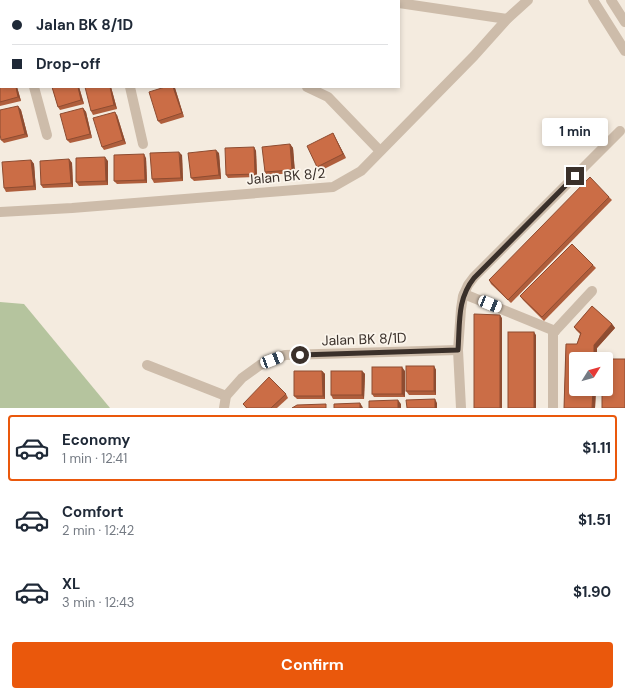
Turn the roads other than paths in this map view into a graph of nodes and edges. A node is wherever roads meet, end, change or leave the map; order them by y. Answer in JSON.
{"nodes":[{"id":1,"x":528,"y":0,"type":"edge"},
{"id":2,"x":592,"y":0,"type":"edge"},
{"id":3,"x":611,"y":0,"type":"edge"},
{"id":4,"x":400,"y":3,"type":"edge"},
{"id":5,"x":508,"y":19,"type":"junction"},
{"id":6,"x":625,"y":22,"type":"edge"},
{"id":7,"x":625,"y":51,"type":"edge"},
{"id":8,"x":34,"y":88,"type":"edge"},
{"id":9,"x":130,"y":88,"type":"edge"},
{"id":10,"x":309,"y":88,"type":"edge"},
{"id":11,"x":620,"y":131,"type":"dead end"},
{"id":12,"x":47,"y":135,"type":"dead end"},
{"id":13,"x":143,"y":144,"type":"dead end"},
{"id":14,"x":380,"y":151,"type":"junction"},
{"id":15,"x":0,"y":212,"type":"edge"},
{"id":16,"x":592,"y":291,"type":"dead end"},
{"id":17,"x":464,"y":294,"type":"junction"},
{"id":18,"x":555,"y":331,"type":"junction"},
{"id":19,"x":458,"y":350,"type":"junction"},
{"id":20,"x":147,"y":365,"type":"dead end"},
{"id":21,"x":226,"y":396,"type":"junction"},
{"id":22,"x":224,"y":408,"type":"edge"},
{"id":23,"x":461,"y":408,"type":"edge"},
{"id":24,"x":553,"y":408,"type":"edge"}],
"edges":[{"from":1,"to":5,"type":"street","name":"Jalan BK 8/2"},
{"from":2,"to":7,"type":"street"},
{"from":3,"to":6,"type":"street"},
{"from":4,"to":5,"type":"street"},
{"from":5,"to":14,"type":"street","name":"Jalan BK 8/2"},
{"from":8,"to":12,"type":"street"},
{"from":9,"to":13,"type":"street"},
{"from":10,"to":14,"type":"street"},
{"from":11,"to":17,"type":"street"},
{"from":14,"to":15,"type":"street","name":"Jalan BK 8/2"},
{"from":16,"to":18,"type":"street"},
{"from":17,"to":18,"type":"street"},
{"from":17,"to":19,"type":"street"},
{"from":18,"to":24,"type":"street"},
{"from":19,"to":21,"type":"street","name":"Jalan BK 8/1D"},
{"from":19,"to":23,"type":"street"},
{"from":20,"to":21,"type":"street"},
{"from":21,"to":22,"type":"street"}]}
